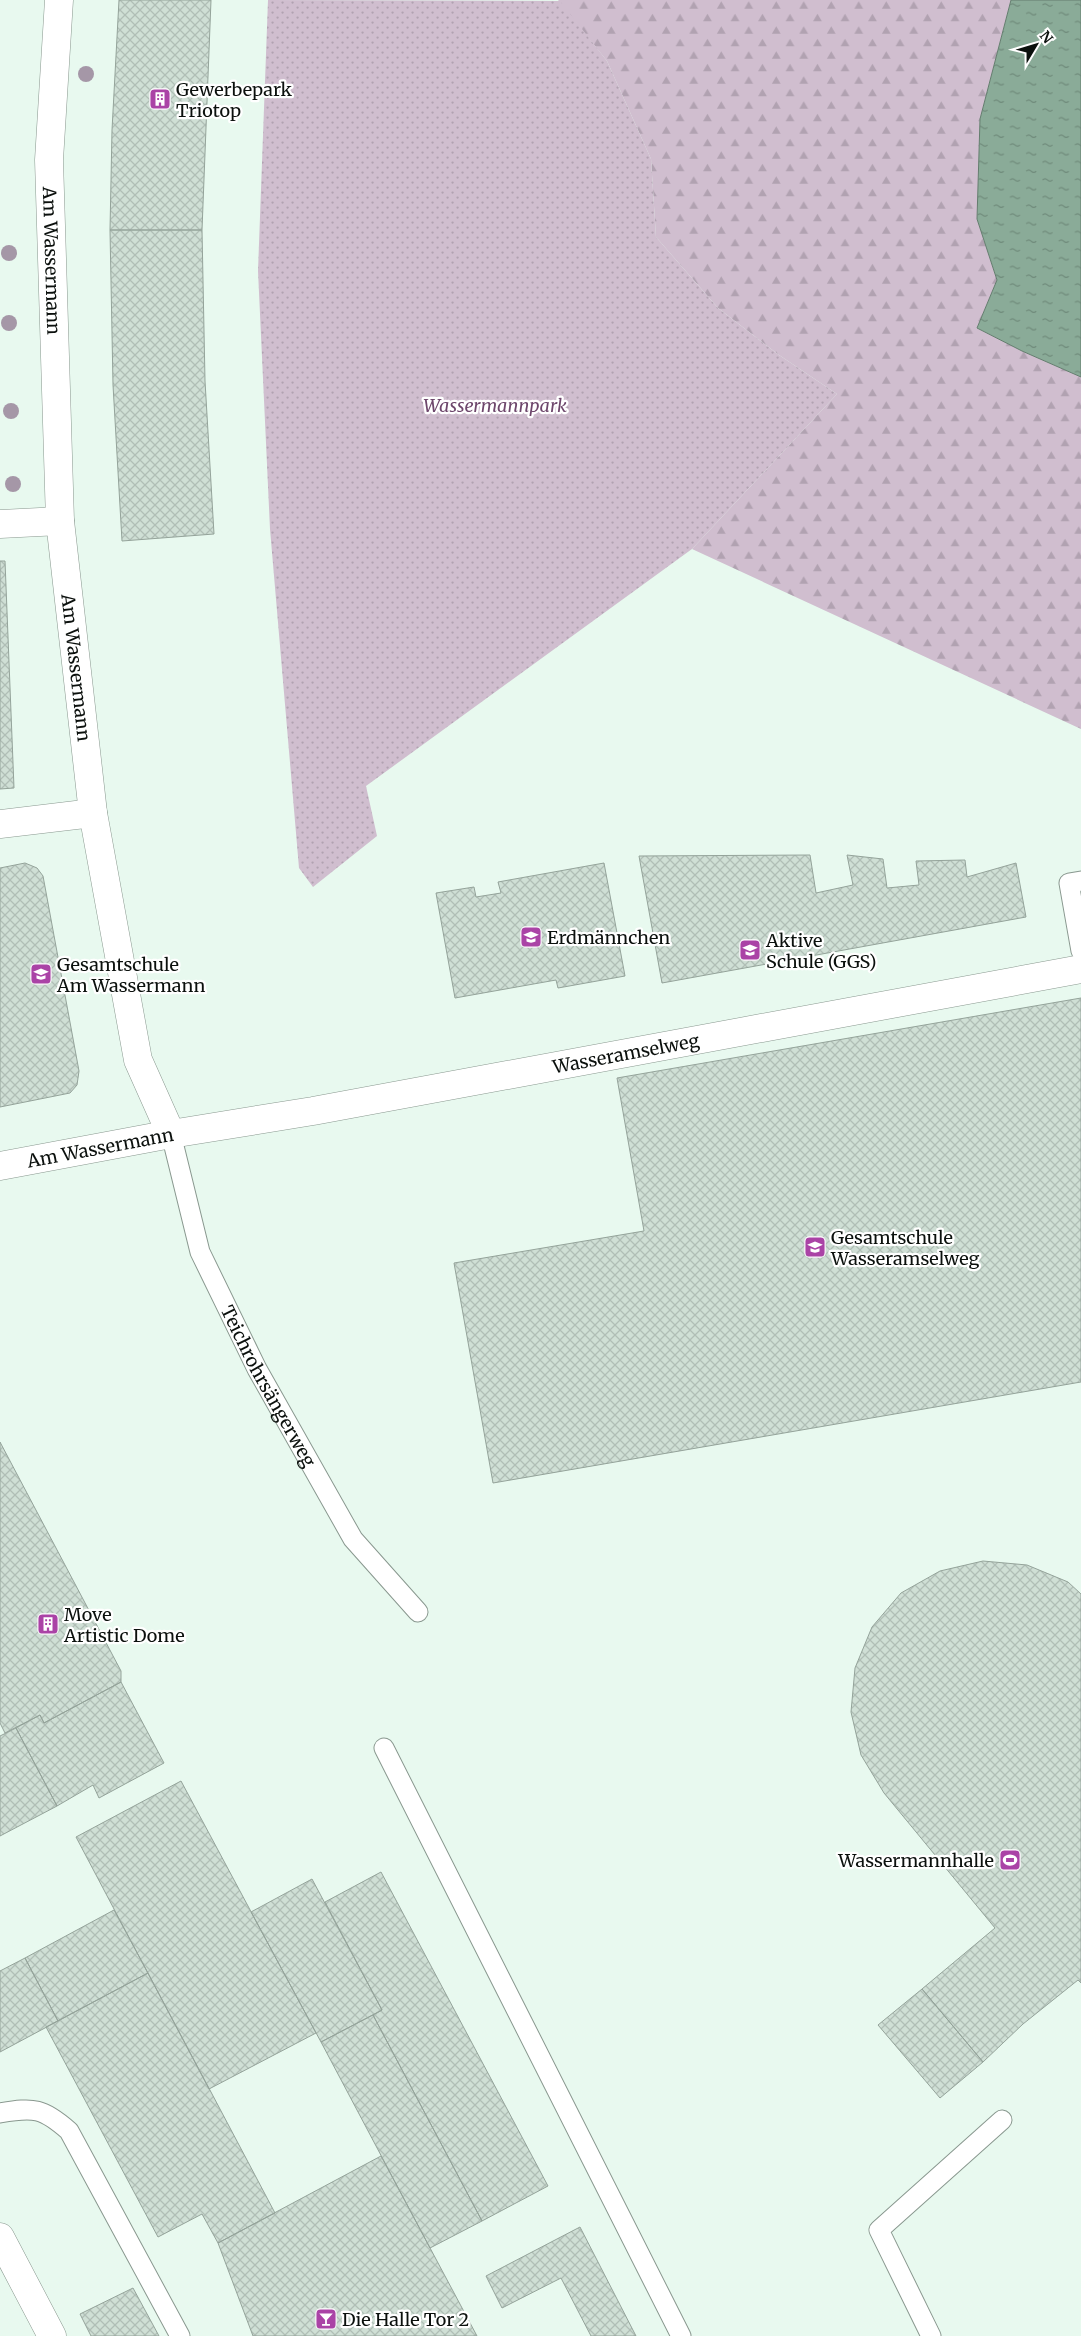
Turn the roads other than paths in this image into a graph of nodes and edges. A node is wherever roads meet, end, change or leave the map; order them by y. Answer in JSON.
{"nodes":[{"id":1,"x":59,"y":0,"type":"edge"},
{"id":2,"x":60,"y":521,"type":"junction"},
{"id":3,"x":0,"y":524,"type":"edge"},
{"id":4,"x":93,"y":813,"type":"junction"},
{"id":5,"x":0,"y":824,"type":"edge"},
{"id":6,"x":1081,"y":881,"type":"edge"},
{"id":7,"x":1081,"y":950,"type":"edge"},
{"id":8,"x":1081,"y":969,"type":"edge"},
{"id":9,"x":171,"y":1134,"type":"junction"},
{"id":10,"x":0,"y":1166,"type":"edge"},
{"id":11,"x":418,"y":1612,"type":"dead end"},
{"id":12,"x":384,"y":1748,"type":"dead end"},
{"id":13,"x":0,"y":2113,"type":"edge"},
{"id":14,"x":1002,"y":2120,"type":"dead end"},
{"id":15,"x":0,"y":2237,"type":"edge"},
{"id":16,"x":52,"y":2336,"type":"edge"},
{"id":17,"x":180,"y":2336,"type":"edge"},
{"id":18,"x":681,"y":2336,"type":"edge"},
{"id":19,"x":931,"y":2336,"type":"edge"}],
"edges":[{"from":1,"to":2,"type":"street","name":"Am Wassermann"},
{"from":2,"to":3,"type":"street"},
{"from":2,"to":4,"type":"street","name":"Am Wassermann"},
{"from":4,"to":5,"type":"street"},
{"from":4,"to":9,"type":"street","name":"Am Wassermann"},
{"from":6,"to":7,"type":"lane"},
{"from":8,"to":9,"type":"street","name":"Wasseramselweg"},
{"from":9,"to":10,"type":"street","name":"Am Wassermann"},
{"from":9,"to":11,"type":"lane","name":"Teichrohrsängerweg"},
{"from":12,"to":18,"type":"lane"},
{"from":13,"to":17,"type":"lane"},
{"from":14,"to":19,"type":"lane"},
{"from":15,"to":16,"type":"street"}]}
